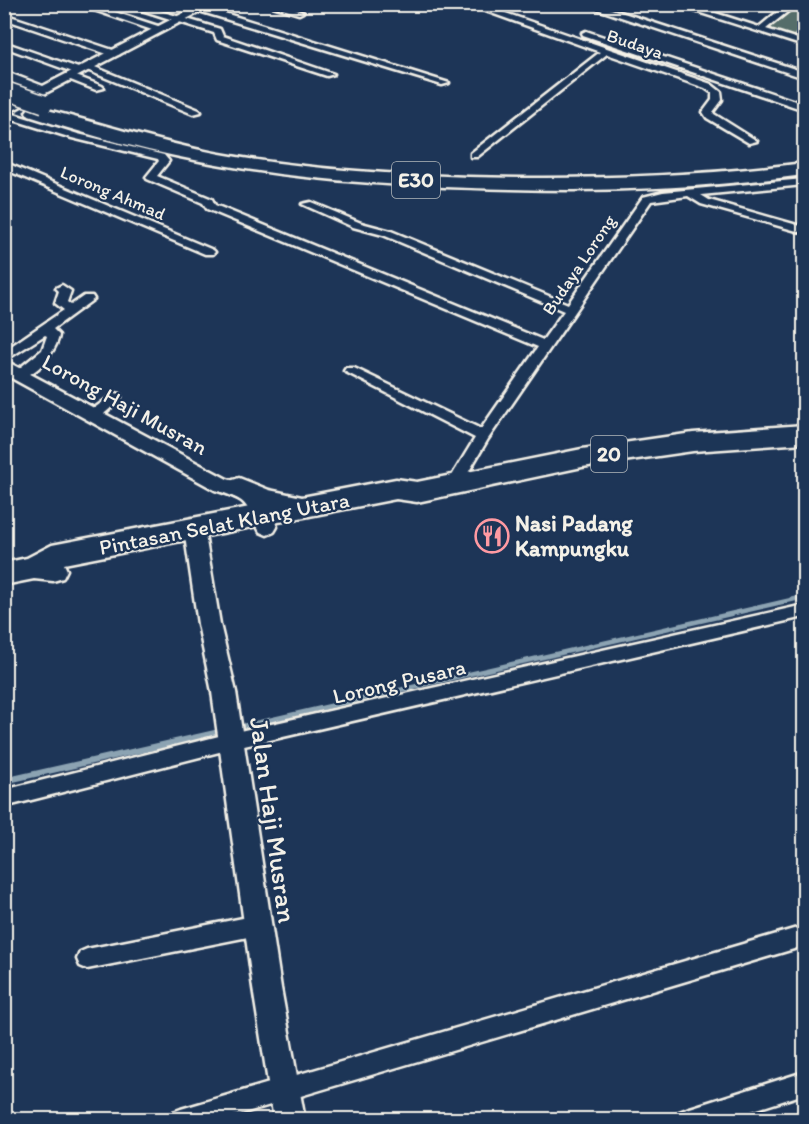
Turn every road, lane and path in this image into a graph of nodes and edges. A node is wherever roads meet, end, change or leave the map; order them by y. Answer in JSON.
{"nodes":[{"id":1,"x":127,"y":4,"type":"edge"},
{"id":2,"x":270,"y":4,"type":"edge"},
{"id":3,"x":470,"y":4,"type":"edge"},
{"id":4,"x":499,"y":4,"type":"edge"},
{"id":5,"x":586,"y":4,"type":"edge"},
{"id":6,"x":677,"y":4,"type":"edge"},
{"id":7,"x":707,"y":4,"type":"edge"},
{"id":8,"x":793,"y":4,"type":"edge"},
{"id":9,"x":83,"y":5,"type":"edge"},
{"id":10,"x":206,"y":7,"type":"edge"},
{"id":11,"x":698,"y":11,"type":"junction"},
{"id":12,"x":299,"y":12,"type":"dead end"},
{"id":13,"x":4,"y":16,"type":"edge"},
{"id":14,"x":181,"y":20,"type":"junction"},
{"id":15,"x":161,"y":30,"type":"junction"},
{"id":16,"x":760,"y":30,"type":"junction"},
{"id":17,"x":804,"y":31,"type":"edge"},
{"id":18,"x":793,"y":40,"type":"junction"},
{"id":19,"x":4,"y":44,"type":"edge"},
{"id":20,"x":804,"y":44,"type":"edge"},
{"id":21,"x":606,"y":51,"type":"junction"},
{"id":22,"x":116,"y":54,"type":"junction"},
{"id":23,"x":81,"y":72,"type":"junction"},
{"id":24,"x":330,"y":74,"type":"dead end"},
{"id":25,"x":4,"y":75,"type":"edge"},
{"id":26,"x":804,"y":75,"type":"edge"},
{"id":27,"x":445,"y":83,"type":"dead end"},
{"id":28,"x":99,"y":88,"type":"dead end"},
{"id":29,"x":4,"y":90,"type":"edge"},
{"id":30,"x":4,"y":101,"type":"edge"},
{"id":31,"x":41,"y":102,"type":"junction"},
{"id":32,"x":804,"y":107,"type":"edge"},
{"id":33,"x":196,"y":112,"type":"dead end"},
{"id":34,"x":4,"y":113,"type":"edge"},
{"id":35,"x":752,"y":141,"type":"dead end"},
{"id":36,"x":474,"y":155,"type":"dead end"},
{"id":37,"x":804,"y":159,"type":"edge"},
{"id":38,"x":4,"y":165,"type":"edge"},
{"id":39,"x":804,"y":169,"type":"edge"},
{"id":40,"x":804,"y":182,"type":"edge"},
{"id":41,"x":691,"y":193,"type":"junction"},
{"id":42,"x":307,"y":204,"type":"dead end"},
{"id":43,"x":804,"y":230,"type":"edge"},
{"id":44,"x":209,"y":252,"type":"dead end"},
{"id":45,"x":62,"y":288,"type":"dead end"},
{"id":46,"x":88,"y":299,"type":"dead end"},
{"id":47,"x":570,"y":309,"type":"junction"},
{"id":48,"x":72,"y":311,"type":"junction"},
{"id":49,"x":45,"y":329,"type":"junction"},
{"id":50,"x":546,"y":346,"type":"junction"},
{"id":51,"x":4,"y":357,"type":"edge"},
{"id":52,"x":12,"y":370,"type":"edge"},
{"id":53,"x":350,"y":371,"type":"dead end"},
{"id":54,"x":115,"y":397,"type":"dead end"},
{"id":55,"x":94,"y":414,"type":"junction"},
{"id":56,"x":804,"y":434,"type":"edge"},
{"id":57,"x":483,"y":436,"type":"junction"},
{"id":58,"x":454,"y":484,"type":"junction"},
{"id":59,"x":231,"y":490,"type":"junction"},
{"id":60,"x":417,"y":492,"type":"junction"},
{"id":61,"x":305,"y":507,"type":"junction"},
{"id":62,"x":258,"y":522,"type":"junction"},
{"id":63,"x":221,"y":524,"type":"junction"},
{"id":64,"x":195,"y":535,"type":"junction"},
{"id":65,"x":4,"y":574,"type":"edge"},
{"id":66,"x":804,"y":611,"type":"edge"},
{"id":67,"x":231,"y":741,"type":"junction"},
{"id":68,"x":4,"y":799,"type":"edge"},
{"id":69,"x":258,"y":925,"type":"junction"},
{"id":70,"x":804,"y":936,"type":"edge"},
{"id":71,"x":87,"y":959,"type":"dead end"},
{"id":72,"x":804,"y":1083,"type":"edge"},
{"id":73,"x":284,"y":1090,"type":"junction"},
{"id":74,"x":181,"y":1119,"type":"edge"},
{"id":75,"x":290,"y":1119,"type":"edge"},
{"id":76,"x":687,"y":1119,"type":"edge"}],
"edges":[{"from":1,"to":14,"type":"street"},
{"from":2,"to":12,"type":"street"},
{"from":3,"to":21,"type":"street","name":"Budaya"},
{"from":4,"to":32,"type":"street"},
{"from":5,"to":26,"type":"street"},
{"from":6,"to":11,"type":"street"},
{"from":7,"to":11,"type":"street"},
{"from":8,"to":16,"type":"street"},
{"from":9,"to":15,"type":"street"},
{"from":10,"to":14,"type":"street"},
{"from":10,"to":27,"type":"street"},
{"from":11,"to":16,"type":"street"},
{"from":13,"to":22,"type":"street"},
{"from":14,"to":15,"type":"street"},
{"from":14,"to":24,"type":"street"},
{"from":15,"to":22,"type":"street"},
{"from":16,"to":18,"type":"street"},
{"from":17,"to":18,"type":"street"},
{"from":18,"to":20,"type":"street"},
{"from":19,"to":23,"type":"street"},
{"from":21,"to":35,"type":"street","name":"Budaya"},
{"from":21,"to":36,"type":"street"},
{"from":22,"to":23,"type":"street"},
{"from":23,"to":28,"type":"street"},
{"from":23,"to":31,"type":"street"},
{"from":23,"to":33,"type":"street"},
{"from":25,"to":31,"type":"street"},
{"from":29,"to":31,"type":"highway","number":"E30","bridge":true},
{"from":30,"to":31,"type":"highway","number":"E30"},
{"from":31,"to":34,"type":"street"},
{"from":31,"to":37,"type":"highway","number":"E30"},
{"from":31,"to":39,"type":"highway","number":"E30"},
{"from":34,"to":50,"type":"street"},
{"from":38,"to":44,"type":"street","name":"Lorong Ahmad"},
{"from":40,"to":41,"type":"street","name":"Budaya Lorong"},
{"from":41,"to":43,"type":"street"},
{"from":41,"to":47,"type":"street","name":"Budaya Lorong"},
{"from":42,"to":47,"type":"street"},
{"from":45,"to":48,"type":"street"},
{"from":46,"to":48,"type":"street"},
{"from":47,"to":50,"type":"street","name":"Budaya Lorong"},
{"from":48,"to":49,"type":"street"},
{"from":49,"to":51,"type":"street"},
{"from":49,"to":52,"type":"street"},
{"from":50,"to":57,"type":"street","name":"Budaya Lorong"},
{"from":52,"to":55,"type":"street","name":"Lorong Haji Musran"},
{"from":53,"to":57,"type":"street"},
{"from":54,"to":55,"type":"street"},
{"from":55,"to":59,"type":"street","name":"Lorong Haji Musran"},
{"from":56,"to":58,"type":"highway","name":"Pintasan Selat Klang Utara","number":"20"},
{"from":57,"to":58,"type":"street","name":"Budaya Lorong"},
{"from":58,"to":60,"type":"highway","name":"Pintasan Selat Klang Utara","number":"20"},
{"from":59,"to":61,"type":"highway"},
{"from":59,"to":62,"type":"street","name":"Lorong Haji Musran"},
{"from":59,"to":63,"type":"highway"},
{"from":60,"to":61,"type":"highway","name":"Pintasan Selat Klang Utara","number":"20"},
{"from":60,"to":62,"type":"highway","name":"Pintasan Selat Klang Utara","number":"20"},
{"from":61,"to":62,"type":"highway","name":"Pintasan Selat Klang Utara","number":"20"},
{"from":62,"to":63,"type":"highway","name":"Pintasan Selat Klang Utara","number":"20"},
{"from":62,"to":64,"type":"highway","name":"Pintasan Selat Klang Utara","number":"20"},
{"from":63,"to":64,"type":"highway","name":"Pintasan Selat Klang Utara","number":"20"},
{"from":64,"to":65,"type":"highway","name":"Pintasan Selat Klang Utara","number":"20"},
{"from":64,"to":67,"type":"street","name":"Jalan Haji Musran"},
{"from":66,"to":67,"type":"street","name":"Lorong Pusara"},
{"from":67,"to":68,"type":"street","name":"Lorong Pusara"},
{"from":67,"to":69,"type":"street","name":"Jalan Haji Musran"},
{"from":69,"to":71,"type":"street"},
{"from":69,"to":73,"type":"street","name":"Jalan Haji Musran"},
{"from":70,"to":73,"type":"street"},
{"from":72,"to":76,"type":"street"},
{"from":73,"to":74,"type":"street"},
{"from":73,"to":75,"type":"street","name":"Jalan Haji Musran"}]}
